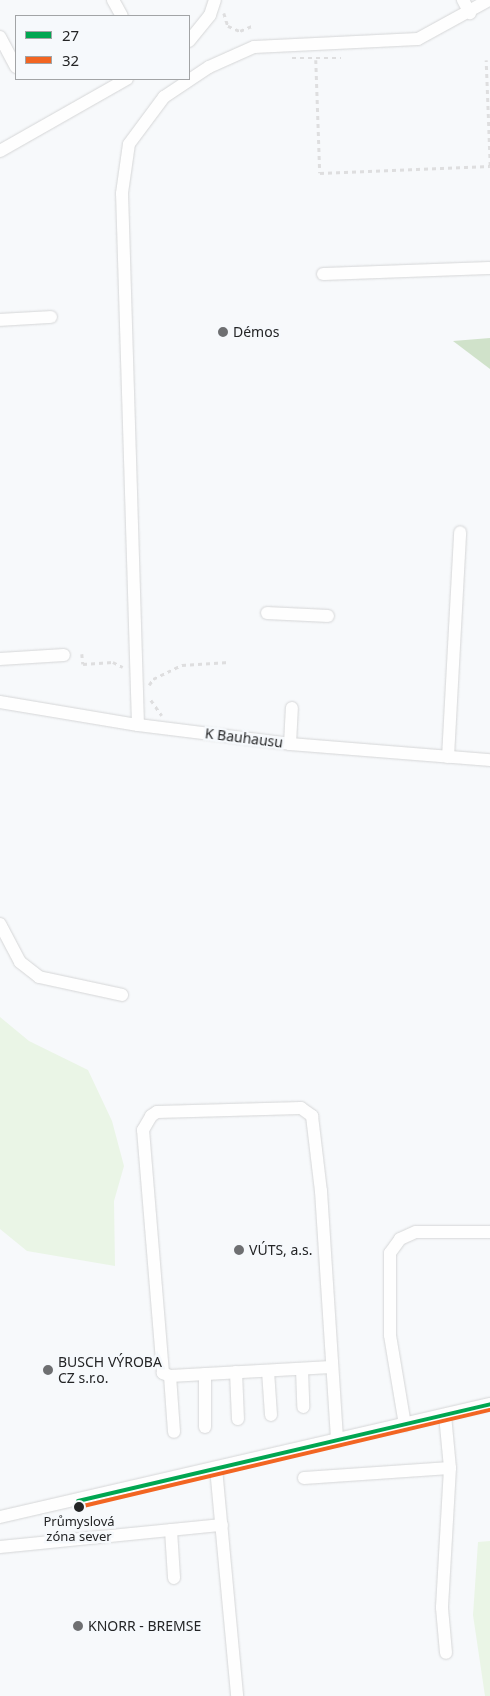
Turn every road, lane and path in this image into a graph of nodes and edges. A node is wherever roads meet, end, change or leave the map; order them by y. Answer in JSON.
{"nodes":[{"id":1,"x":113,"y":0,"type":"edge"},
{"id":2,"x":463,"y":0,"type":"edge"},
{"id":3,"x":489,"y":0,"type":"edge"},
{"id":4,"x":219,"y":5,"type":"edge"},
{"id":5,"x":470,"y":13,"type":"junction"},
{"id":6,"x":121,"y":15,"type":"edge"},
{"id":7,"x":254,"y":25,"type":"dead end"},
{"id":8,"x":0,"y":37,"type":"edge"},
{"id":9,"x":190,"y":40,"type":"edge"},
{"id":10,"x":289,"y":57,"type":"dead end"},
{"id":11,"x":341,"y":58,"type":"dead end"},
{"id":12,"x":316,"y":60,"type":"junction"},
{"id":13,"x":486,"y":60,"type":"dead end"},
{"id":14,"x":15,"y":64,"type":"edge"},
{"id":15,"x":126,"y":80,"type":"edge"},
{"id":16,"x":190,"y":80,"type":"edge"},
{"id":17,"x":190,"y":80,"type":"edge"},
{"id":18,"x":0,"y":151,"type":"edge"},
{"id":19,"x":490,"y":268,"type":"edge"},
{"id":20,"x":323,"y":274,"type":"dead end"},
{"id":21,"x":51,"y":318,"type":"dead end"},
{"id":22,"x":0,"y":320,"type":"edge"},
{"id":23,"x":460,"y":532,"type":"dead end"},
{"id":24,"x":266,"y":613,"type":"dead end"},
{"id":25,"x":328,"y":616,"type":"dead end"},
{"id":26,"x":82,"y":654,"type":"dead end"},
{"id":27,"x":64,"y":655,"type":"dead end"},
{"id":28,"x":0,"y":659,"type":"edge"},
{"id":29,"x":229,"y":662,"type":"dead end"},
{"id":30,"x":126,"y":669,"type":"dead end"},
{"id":31,"x":143,"y":686,"type":"junction"},
{"id":32,"x":0,"y":702,"type":"edge"},
{"id":33,"x":292,"y":708,"type":"dead end"},
{"id":34,"x":169,"y":719,"type":"dead end"},
{"id":35,"x":138,"y":725,"type":"junction"},
{"id":36,"x":290,"y":744,"type":"junction"},
{"id":37,"x":448,"y":757,"type":"junction"},
{"id":38,"x":490,"y":760,"type":"edge"},
{"id":39,"x":0,"y":924,"type":"edge"},
{"id":40,"x":122,"y":996,"type":"dead end"},
{"id":41,"x":490,"y":1232,"type":"edge"},
{"id":42,"x":331,"y":1367,"type":"junction"},
{"id":43,"x":302,"y":1369,"type":"junction"},
{"id":44,"x":268,"y":1370,"type":"junction"},
{"id":45,"x":236,"y":1372,"type":"junction"},
{"id":46,"x":204,"y":1374,"type":"junction"},
{"id":47,"x":170,"y":1376,"type":"junction"},
{"id":48,"x":490,"y":1404,"type":"edge"},
{"id":49,"x":303,"y":1407,"type":"dead end"},
{"id":50,"x":271,"y":1415,"type":"dead end"},
{"id":51,"x":445,"y":1415,"type":"junction"},
{"id":52,"x":238,"y":1419,"type":"dead end"},
{"id":53,"x":405,"y":1425,"type":"junction"},
{"id":54,"x":205,"y":1427,"type":"dead end"},
{"id":55,"x":174,"y":1432,"type":"dead end"},
{"id":56,"x":336,"y":1440,"type":"junction"},
{"id":57,"x":216,"y":1468,"type":"junction"},
{"id":58,"x":450,"y":1468,"type":"junction"},
{"id":59,"x":304,"y":1478,"type":"dead end"},
{"id":60,"x":0,"y":1517,"type":"edge"},
{"id":61,"x":222,"y":1525,"type":"junction"},
{"id":62,"x":171,"y":1530,"type":"junction"},
{"id":63,"x":0,"y":1547,"type":"edge"},
{"id":64,"x":174,"y":1578,"type":"dead end"},
{"id":65,"x":446,"y":1653,"type":"dead end"},
{"id":66,"x":237,"y":1696,"type":"edge"}],
"edges":[{"from":1,"to":6,"type":"street"},
{"from":2,"to":5,"type":"street"},
{"from":3,"to":5,"type":"street"},
{"from":4,"to":7,"type":"path"},
{"from":4,"to":9,"type":"street"},
{"from":5,"to":16,"type":"street"},
{"from":8,"to":14,"type":"street"},
{"from":10,"to":12,"type":"path"},
{"from":11,"to":12,"type":"path"},
{"from":12,"to":13,"type":"path"},
{"from":15,"to":18,"type":"street"},
{"from":17,"to":31,"type":"street"},
{"from":19,"to":20,"type":"street"},
{"from":21,"to":22,"type":"street"},
{"from":23,"to":37,"type":"street"},
{"from":24,"to":25,"type":"street"},
{"from":26,"to":30,"type":"path"},
{"from":27,"to":28,"type":"street"},
{"from":29,"to":31,"type":"path"},
{"from":31,"to":34,"type":"path"},
{"from":31,"to":35,"type":"street"},
{"from":32,"to":35,"type":"street","name":"K Bauhausu"},
{"from":33,"to":36,"type":"street"},
{"from":35,"to":36,"type":"street","name":"K Bauhausu"},
{"from":36,"to":37,"type":"street","name":"K Bauhausu"},
{"from":37,"to":38,"type":"street","name":"K Bauhausu"},
{"from":39,"to":40,"type":"street"},
{"from":41,"to":53,"type":"street"},
{"from":42,"to":43,"type":"street"},
{"from":42,"to":47,"type":"street"},
{"from":42,"to":56,"type":"street"},
{"from":43,"to":44,"type":"street"},
{"from":43,"to":49,"type":"street"},
{"from":44,"to":45,"type":"street"},
{"from":44,"to":50,"type":"street"},
{"from":45,"to":46,"type":"street"},
{"from":45,"to":52,"type":"street"},
{"from":46,"to":47,"type":"street"},
{"from":46,"to":54,"type":"street"},
{"from":47,"to":55,"type":"street"},
{"from":48,"to":51,"type":"street"},
{"from":51,"to":53,"type":"street"},
{"from":51,"to":58,"type":"street"},
{"from":53,"to":56,"type":"street"},
{"from":56,"to":57,"type":"street"},
{"from":57,"to":60,"type":"street"},
{"from":57,"to":61,"type":"street"},
{"from":58,"to":59,"type":"street"},
{"from":58,"to":65,"type":"street"},
{"from":61,"to":62,"type":"street"},
{"from":61,"to":66,"type":"street"},
{"from":62,"to":63,"type":"street"},
{"from":62,"to":64,"type":"street"}]}
